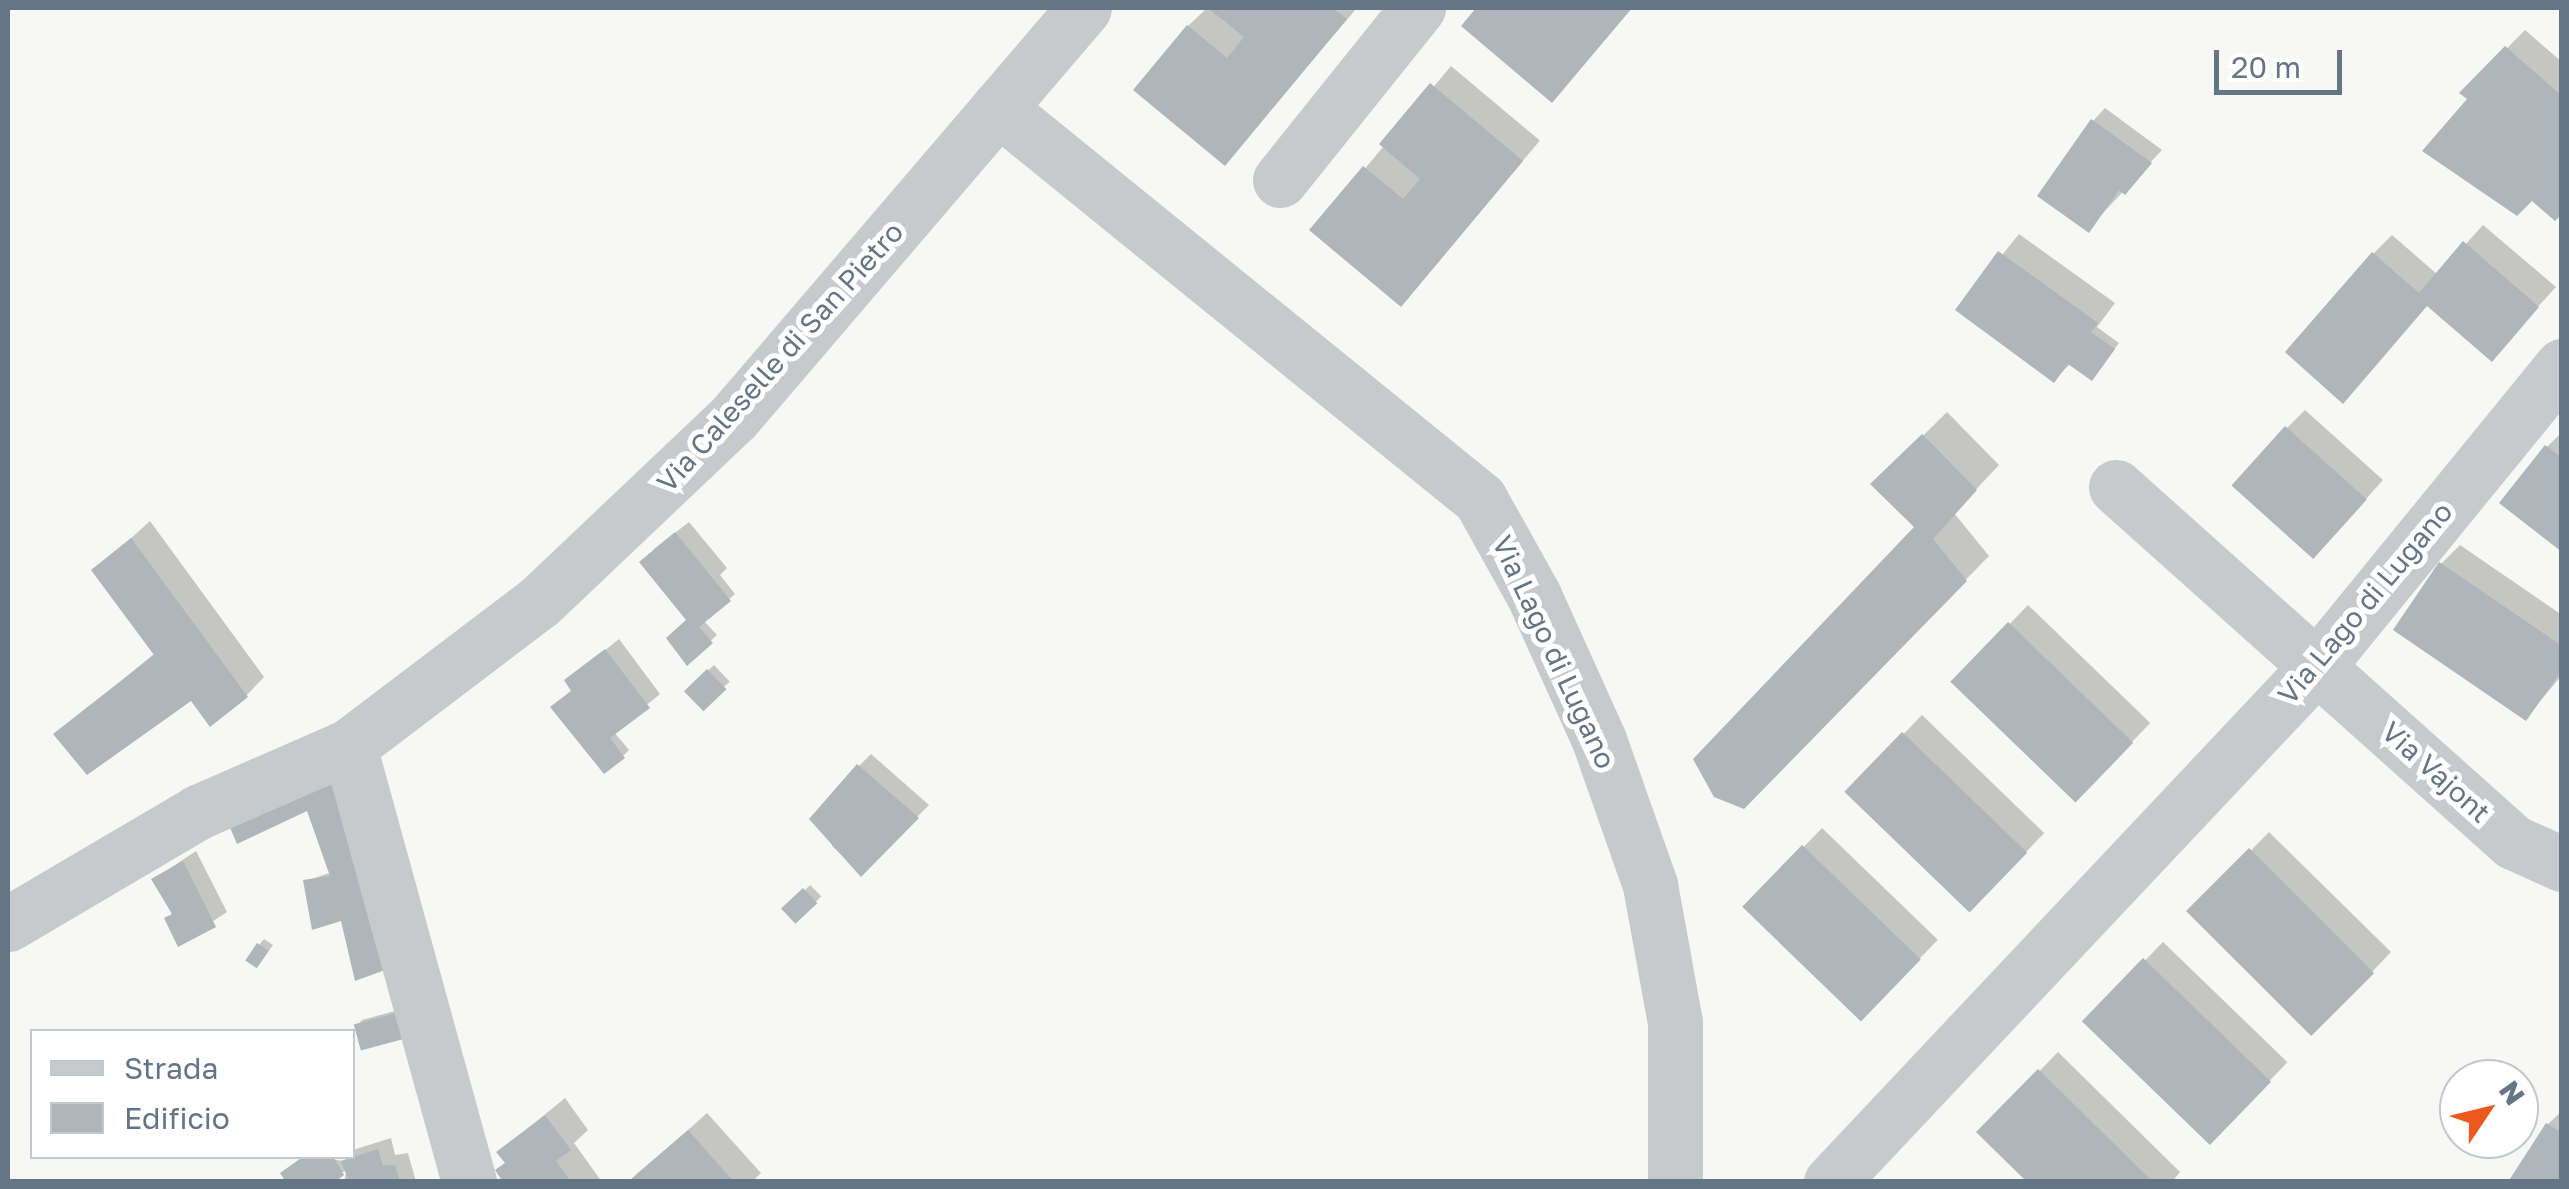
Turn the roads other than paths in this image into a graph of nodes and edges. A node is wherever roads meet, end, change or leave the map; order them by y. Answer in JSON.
{"nodes":[{"id":1,"x":1084,"y":8,"type":"edge"},
{"id":2,"x":1418,"y":8,"type":"edge"},
{"id":3,"x":998,"y":108,"type":"junction"},
{"id":4,"x":1280,"y":180,"type":"dead end"},
{"id":5,"x":2562,"y":366,"type":"edge"},
{"id":6,"x":2116,"y":488,"type":"dead end"},
{"id":7,"x":2318,"y":666,"type":"junction"},
{"id":8,"x":349,"y":746,"type":"junction"},
{"id":9,"x":2562,"y":864,"type":"edge"},
{"id":10,"x":8,"y":924,"type":"edge"},
{"id":11,"x":469,"y":1182,"type":"edge"},
{"id":12,"x":1674,"y":1182,"type":"edge"},
{"id":13,"x":1831,"y":1182,"type":"edge"}],
"edges":[{"from":1,"to":3,"type":"street","name":"Via Caleselle di San Pietro"},
{"from":2,"to":4,"type":"street"},
{"from":3,"to":8,"type":"street","name":"Via Caleselle di San Pietro"},
{"from":3,"to":12,"type":"street","name":"Via Lago di Lugano"},
{"from":5,"to":7,"type":"street","name":"Via Lago di Lugano"},
{"from":6,"to":7,"type":"street","name":"Via Vajont"},
{"from":7,"to":9,"type":"street","name":"Via Vajont"},
{"from":7,"to":13,"type":"street","name":"Via Lago di Lugano"},
{"from":8,"to":10,"type":"street","name":"Via Caleselle di San Pietro"},
{"from":8,"to":11,"type":"street"}]}
